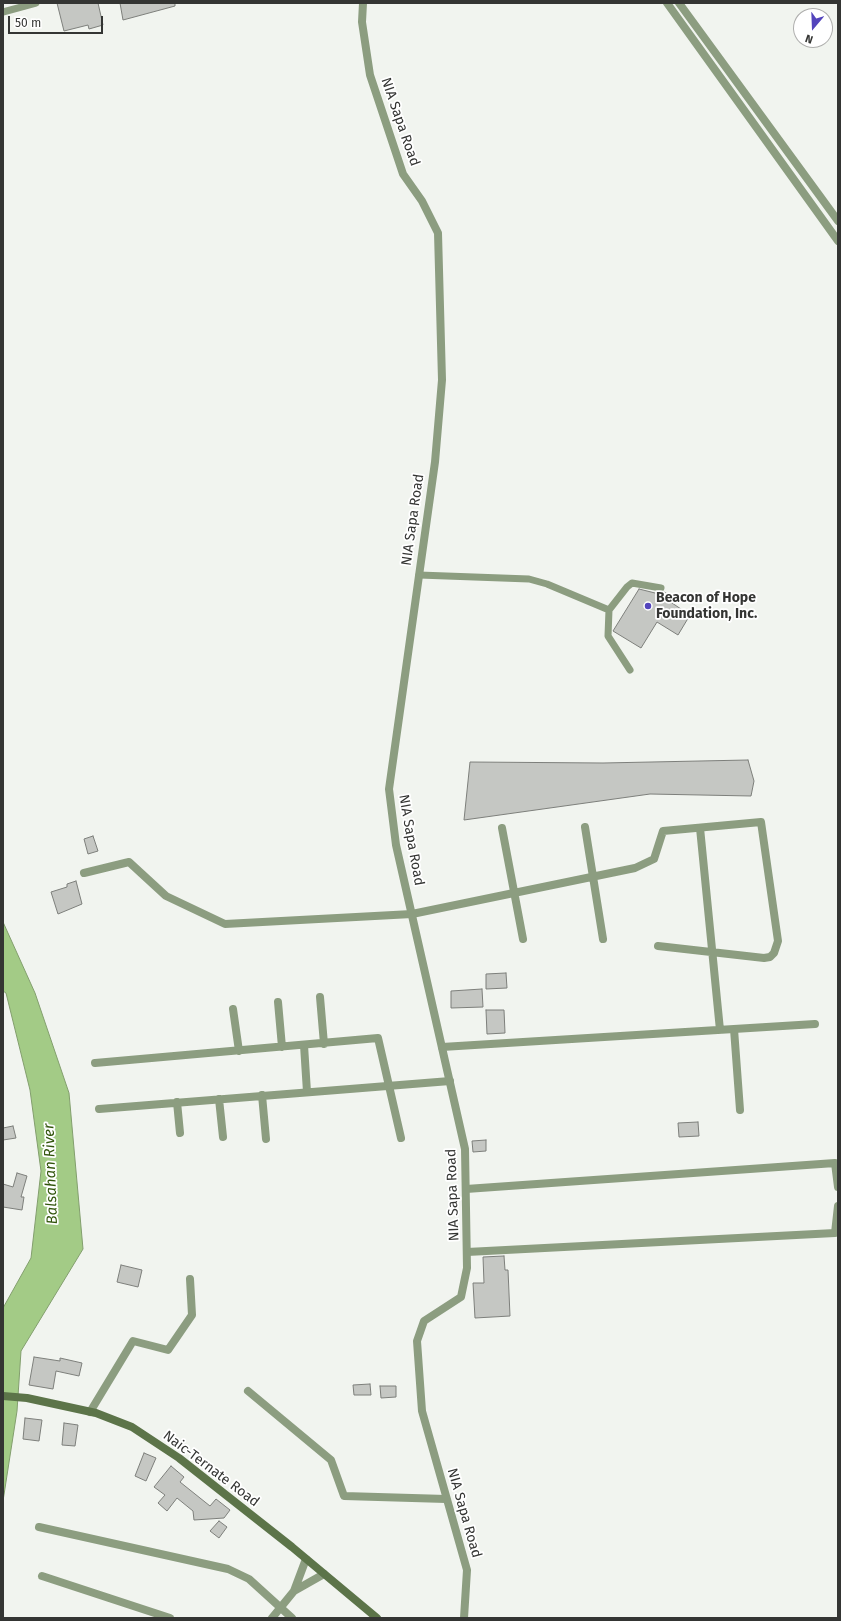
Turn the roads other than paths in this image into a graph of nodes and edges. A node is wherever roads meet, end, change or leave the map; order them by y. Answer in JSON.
{"nodes":[{"id":1,"x":36,"y":3,"type":"edge"},
{"id":2,"x":363,"y":3,"type":"edge"},
{"id":3,"x":666,"y":3,"type":"edge"},
{"id":4,"x":679,"y":3,"type":"edge"},
{"id":5,"x":3,"y":12,"type":"edge"},
{"id":6,"x":838,"y":221,"type":"edge"},
{"id":7,"x":838,"y":241,"type":"edge"},
{"id":8,"x":419,"y":575,"type":"junction"},
{"id":9,"x":661,"y":588,"type":"dead end"},
{"id":10,"x":608,"y":610,"type":"junction"},
{"id":11,"x":630,"y":670,"type":"dead end"},
{"id":12,"x":585,"y":827,"type":"dead end"},
{"id":13,"x":502,"y":828,"type":"dead end"},
{"id":14,"x":700,"y":828,"type":"junction"},
{"id":15,"x":84,"y":873,"type":"dead end"},
{"id":16,"x":593,"y":875,"type":"junction"},
{"id":17,"x":513,"y":893,"type":"junction"},
{"id":18,"x":412,"y":914,"type":"junction"},
{"id":19,"x":523,"y":939,"type":"dead end"},
{"id":20,"x":603,"y":939,"type":"dead end"},
{"id":21,"x":658,"y":946,"type":"dead end"},
{"id":22,"x":712,"y":952,"type":"junction"},
{"id":23,"x":320,"y":997,"type":"dead end"},
{"id":24,"x":278,"y":1002,"type":"dead end"},
{"id":25,"x":233,"y":1009,"type":"dead end"},
{"id":26,"x":815,"y":1024,"type":"dead end"},
{"id":27,"x":734,"y":1029,"type":"junction"},
{"id":28,"x":720,"y":1030,"type":"junction"},
{"id":29,"x":324,"y":1044,"type":"junction"},
{"id":30,"x":304,"y":1045,"type":"junction"},
{"id":31,"x":282,"y":1047,"type":"junction"},
{"id":32,"x":442,"y":1048,"type":"junction"},
{"id":33,"x":238,"y":1051,"type":"junction"},
{"id":34,"x":95,"y":1063,"type":"dead end"},
{"id":35,"x":450,"y":1081,"type":"junction"},
{"id":36,"x":388,"y":1086,"type":"junction"},
{"id":37,"x":307,"y":1092,"type":"junction"},
{"id":38,"x":262,"y":1096,"type":"junction"},
{"id":39,"x":219,"y":1099,"type":"junction"},
{"id":40,"x":177,"y":1102,"type":"junction"},
{"id":41,"x":99,"y":1109,"type":"dead end"},
{"id":42,"x":740,"y":1110,"type":"dead end"},
{"id":43,"x":180,"y":1133,"type":"dead end"},
{"id":44,"x":223,"y":1137,"type":"dead end"},
{"id":45,"x":401,"y":1138,"type":"dead end"},
{"id":46,"x":266,"y":1139,"type":"dead end"},
{"id":47,"x":838,"y":1187,"type":"edge"},
{"id":48,"x":466,"y":1189,"type":"junction"},
{"id":49,"x":838,"y":1206,"type":"edge"},
{"id":50,"x":467,"y":1252,"type":"junction"},
{"id":51,"x":190,"y":1280,"type":"dead end"},
{"id":52,"x":248,"y":1391,"type":"dead end"},
{"id":53,"x":3,"y":1396,"type":"edge"},
{"id":54,"x":90,"y":1412,"type":"junction"},
{"id":55,"x":446,"y":1499,"type":"junction"},
{"id":56,"x":39,"y":1527,"type":"dead end"},
{"id":57,"x":306,"y":1559,"type":"junction"},
{"id":58,"x":324,"y":1574,"type":"junction"},
{"id":59,"x":42,"y":1576,"type":"dead end"},
{"id":60,"x":294,"y":1591,"type":"junction"},
{"id":61,"x":279,"y":1608,"type":"junction"},
{"id":62,"x":170,"y":1618,"type":"edge"},
{"id":63,"x":272,"y":1618,"type":"edge"},
{"id":64,"x":292,"y":1618,"type":"edge"},
{"id":65,"x":377,"y":1618,"type":"edge"},
{"id":66,"x":464,"y":1618,"type":"edge"}],
"edges":[{"from":1,"to":5,"type":"lane"},
{"from":2,"to":8,"type":"street","name":"NIA Sapa Road"},
{"from":3,"to":7,"type":"street"},
{"from":4,"to":6,"type":"street"},
{"from":8,"to":10,"type":"lane"},
{"from":8,"to":18,"type":"street","name":"NIA Sapa Road"},
{"from":9,"to":10,"type":"lane"},
{"from":10,"to":11,"type":"lane"},
{"from":12,"to":16,"type":"street"},
{"from":13,"to":17,"type":"street"},
{"from":14,"to":16,"type":"street"},
{"from":14,"to":22,"type":"street"},
{"from":14,"to":22,"type":"street"},
{"from":15,"to":18,"type":"street"},
{"from":16,"to":17,"type":"street"},
{"from":16,"to":20,"type":"street"},
{"from":17,"to":18,"type":"street"},
{"from":17,"to":19,"type":"street"},
{"from":18,"to":32,"type":"street","name":"NIA Sapa Road"},
{"from":21,"to":22,"type":"street"},
{"from":22,"to":28,"type":"street"},
{"from":23,"to":29,"type":"street"},
{"from":24,"to":31,"type":"street"},
{"from":25,"to":33,"type":"street"},
{"from":26,"to":27,"type":"street"},
{"from":27,"to":28,"type":"street"},
{"from":27,"to":42,"type":"street"},
{"from":28,"to":32,"type":"street"},
{"from":29,"to":30,"type":"street"},
{"from":29,"to":36,"type":"street"},
{"from":30,"to":31,"type":"street"},
{"from":30,"to":37,"type":"street"},
{"from":31,"to":33,"type":"street"},
{"from":32,"to":35,"type":"street","name":"NIA Sapa Road"},
{"from":33,"to":34,"type":"street"},
{"from":35,"to":36,"type":"street"},
{"from":35,"to":48,"type":"street","name":"NIA Sapa Road"},
{"from":36,"to":37,"type":"street"},
{"from":36,"to":45,"type":"street"},
{"from":37,"to":38,"type":"street"},
{"from":38,"to":39,"type":"street"},
{"from":38,"to":46,"type":"street"},
{"from":39,"to":40,"type":"street"},
{"from":39,"to":44,"type":"street"},
{"from":40,"to":41,"type":"street"},
{"from":40,"to":43,"type":"street"},
{"from":47,"to":48,"type":"street"},
{"from":48,"to":50,"type":"street","name":"NIA Sapa Road"},
{"from":49,"to":50,"type":"street"},
{"from":50,"to":55,"type":"street","name":"NIA Sapa Road"},
{"from":51,"to":54,"type":"street"},
{"from":52,"to":55,"type":"street"},
{"from":53,"to":54,"type":"main road","name":"Naic-Ternate Road"},
{"from":54,"to":57,"type":"main road","name":"Naic-Ternate Road"},
{"from":55,"to":66,"type":"street","name":"NIA Sapa Road"},
{"from":56,"to":61,"type":"street"},
{"from":57,"to":58,"type":"main road","name":"Naic-Ternate Road"},
{"from":57,"to":60,"type":"street"},
{"from":58,"to":60,"type":"street"},
{"from":58,"to":65,"type":"main road","name":"Naic-Ternate Road"},
{"from":59,"to":62,"type":"street"},
{"from":60,"to":61,"type":"street"},
{"from":61,"to":63,"type":"street"},
{"from":61,"to":64,"type":"street"}]}
